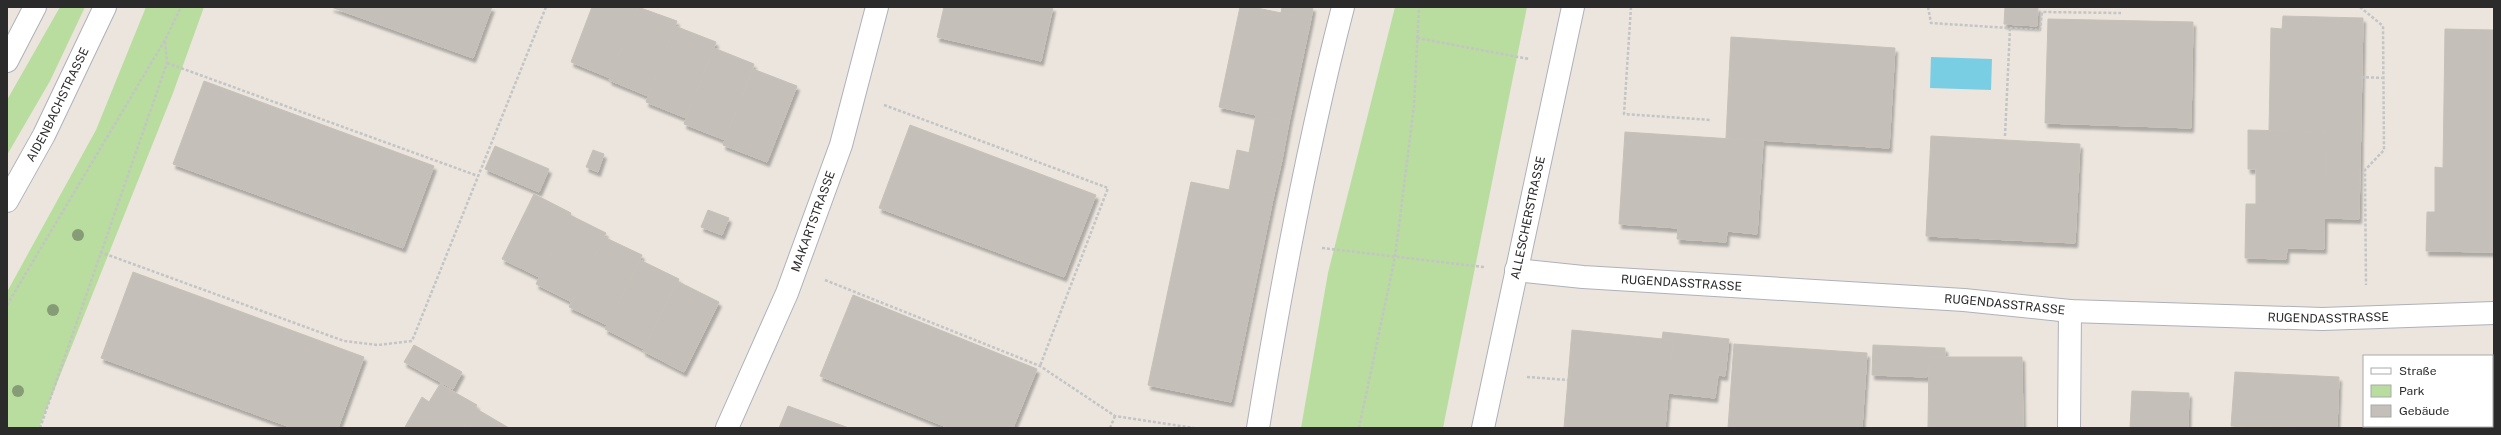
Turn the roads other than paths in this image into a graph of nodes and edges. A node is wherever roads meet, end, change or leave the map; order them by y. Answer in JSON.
{"nodes":[{"id":1,"x":34,"y":7,"type":"edge"},
{"id":2,"x":105,"y":7,"type":"edge"},
{"id":3,"x":877,"y":7,"type":"edge"},
{"id":4,"x":1343,"y":7,"type":"edge"},
{"id":5,"x":1573,"y":7,"type":"edge"},
{"id":6,"x":7,"y":61,"type":"edge"},
{"id":7,"x":7,"y":201,"type":"edge"},
{"id":8,"x":1516,"y":270,"type":"junction"},
{"id":9,"x":2070,"y":311,"type":"junction"},
{"id":10,"x":2494,"y":313,"type":"edge"},
{"id":11,"x":727,"y":428,"type":"edge"},
{"id":12,"x":1258,"y":428,"type":"edge"},
{"id":13,"x":1483,"y":428,"type":"edge"},
{"id":14,"x":2069,"y":428,"type":"edge"}],
"edges":[{"from":1,"to":6,"type":"street"},
{"from":2,"to":7,"type":"street","name":"AIDENBACHSTRASSE"},
{"from":3,"to":11,"type":"street","name":"MAKARTSTRASSE"},
{"from":4,"to":12,"type":"street"},
{"from":5,"to":8,"type":"street","name":"ALLESCHERSTRASSE"},
{"from":8,"to":9,"type":"street","name":"RUGENDASSTRASSE"},
{"from":8,"to":13,"type":"street","name":"ALLESCHERSTRASSE"},
{"from":9,"to":10,"type":"street","name":"RUGENDASSTRASSE"},
{"from":9,"to":14,"type":"street"}]}
